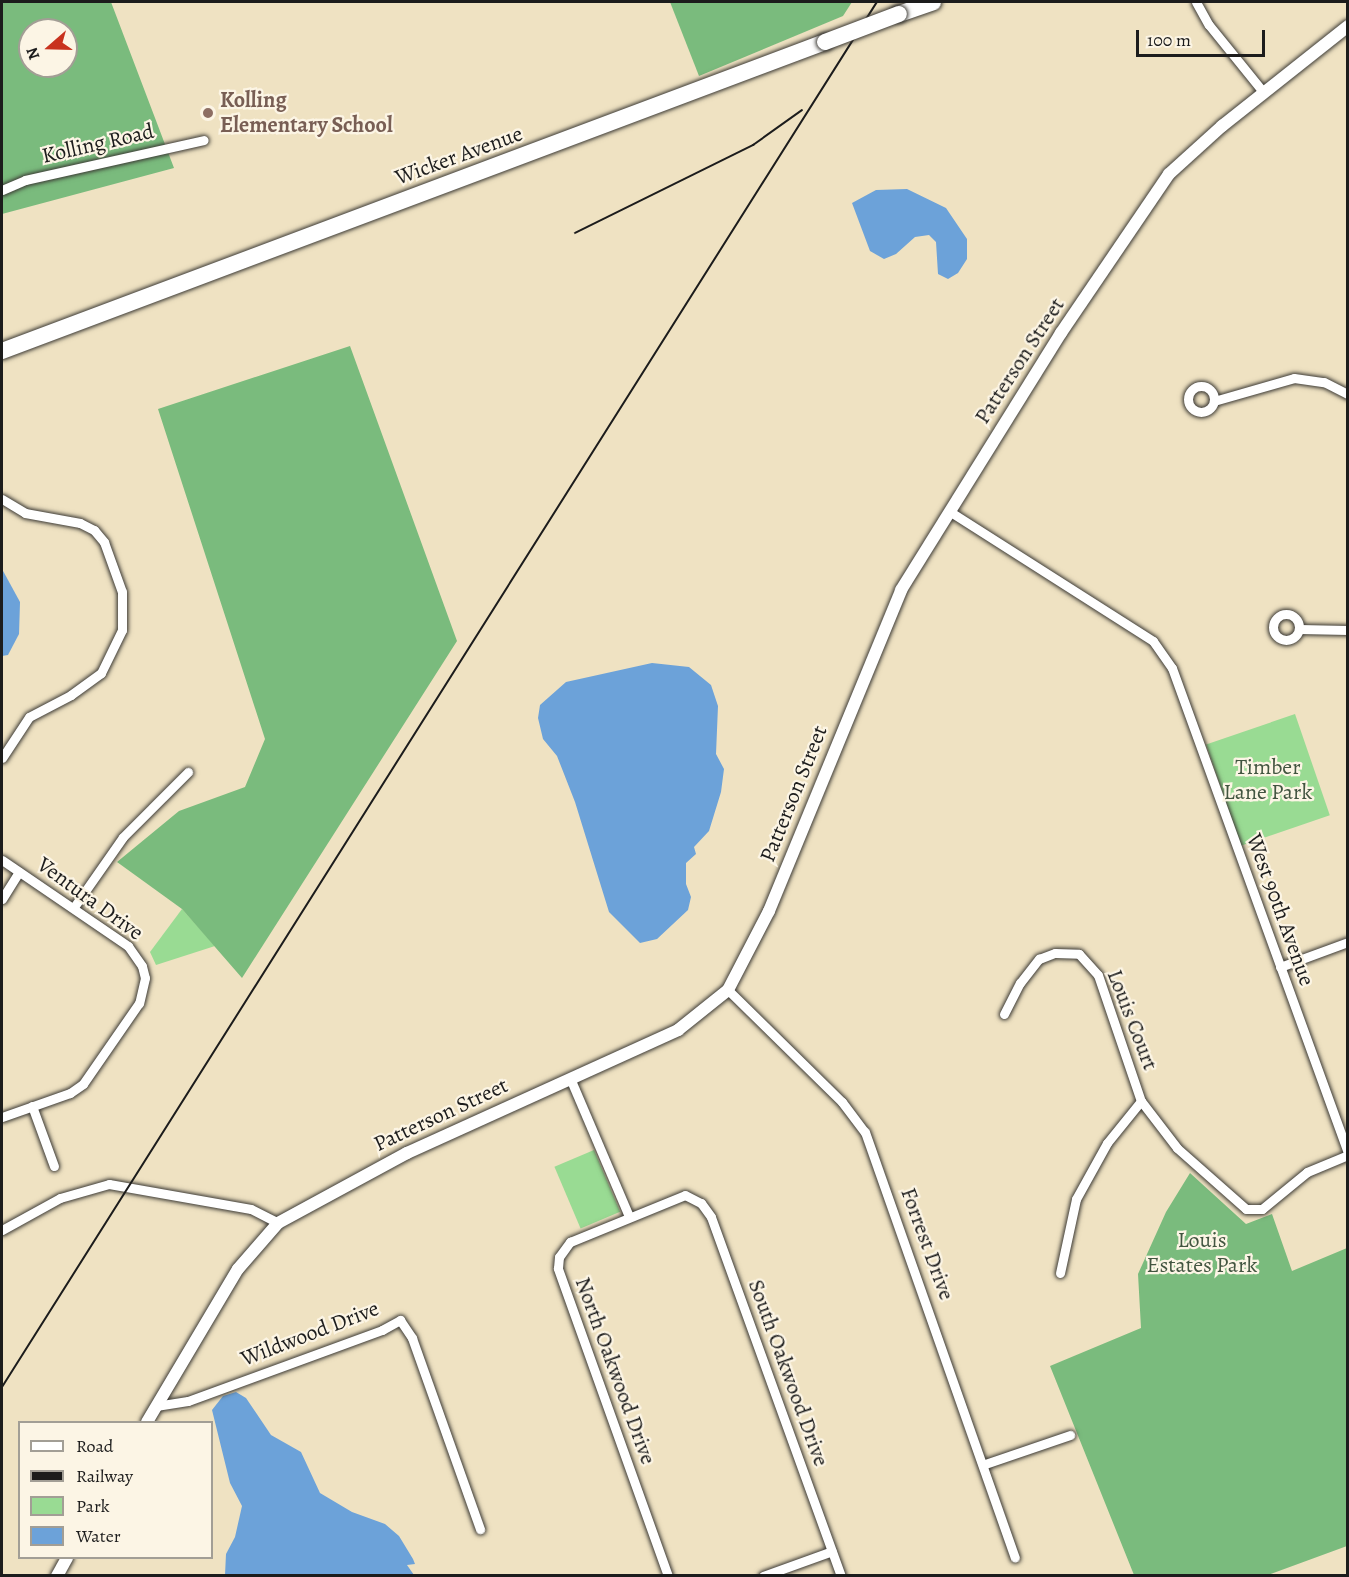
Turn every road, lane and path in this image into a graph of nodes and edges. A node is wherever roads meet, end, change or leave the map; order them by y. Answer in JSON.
{"nodes":[{"id":1,"x":933,"y":2,"type":"edge"},
{"id":2,"x":1197,"y":2,"type":"edge"},
{"id":3,"x":1347,"y":26,"type":"edge"},
{"id":4,"x":1264,"y":93,"type":"junction"},
{"id":5,"x":204,"y":140,"type":"dead end"},
{"id":6,"x":2,"y":190,"type":"edge"},
{"id":7,"x":2,"y":351,"type":"edge"},
{"id":8,"x":1347,"y":394,"type":"edge"},
{"id":9,"x":1214,"y":401,"type":"dead end"},
{"id":10,"x":2,"y":499,"type":"edge"},
{"id":11,"x":949,"y":511,"type":"junction"},
{"id":12,"x":1299,"y":629,"type":"dead end"},
{"id":13,"x":1347,"y":630,"type":"edge"},
{"id":14,"x":2,"y":758,"type":"edge"},
{"id":15,"x":188,"y":772,"type":"dead end"},
{"id":16,"x":2,"y":860,"type":"edge"},
{"id":17,"x":19,"y":872,"type":"junction"},
{"id":18,"x":2,"y":899,"type":"edge"},
{"id":19,"x":74,"y":907,"type":"junction"},
{"id":20,"x":1347,"y":942,"type":"edge"},
{"id":21,"x":1280,"y":967,"type":"junction"},
{"id":22,"x":729,"y":990,"type":"junction"},
{"id":23,"x":1004,"y":1014,"type":"dead end"},
{"id":24,"x":570,"y":1078,"type":"junction"},
{"id":25,"x":1141,"y":1101,"type":"junction"},
{"id":26,"x":32,"y":1106,"type":"junction"},
{"id":27,"x":2,"y":1117,"type":"edge"},
{"id":28,"x":1347,"y":1154,"type":"edge"},
{"id":29,"x":54,"y":1166,"type":"dead end"},
{"id":30,"x":685,"y":1194,"type":"joint"},
{"id":31,"x":629,"y":1216,"type":"junction"},
{"id":32,"x":278,"y":1223,"type":"junction"},
{"id":33,"x":2,"y":1230,"type":"edge"},
{"id":34,"x":1060,"y":1273,"type":"dead end"},
{"id":35,"x":156,"y":1406,"type":"junction"},
{"id":36,"x":148,"y":1421,"type":"edge"},
{"id":37,"x":1071,"y":1435,"type":"dead end"},
{"id":38,"x":985,"y":1464,"type":"junction"},
{"id":39,"x":480,"y":1529,"type":"dead end"},
{"id":40,"x":832,"y":1551,"type":"junction"},
{"id":41,"x":1015,"y":1557,"type":"dead end"},
{"id":42,"x":67,"y":1559,"type":"edge"},
{"id":43,"x":57,"y":1575,"type":"edge"},
{"id":44,"x":668,"y":1575,"type":"edge"},
{"id":45,"x":763,"y":1575,"type":"edge"},
{"id":46,"x":841,"y":1575,"type":"edge"}],
"edges":[{"from":1,"to":7,"type":"highway","name":"Wicker Avenue","bridge":true},
{"from":2,"to":4,"type":"street"},
{"from":3,"to":4,"type":"street","name":"Patterson Street"},
{"from":4,"to":11,"type":"street","name":"Patterson Street"},
{"from":5,"to":6,"type":"street","name":"Kolling Road"},
{"from":8,"to":9,"type":"street"},
{"from":10,"to":14,"type":"street"},
{"from":11,"to":21,"type":"street","name":"West 90th Avenue"},
{"from":11,"to":22,"type":"street","name":"Patterson Street"},
{"from":12,"to":13,"type":"street"},
{"from":15,"to":19,"type":"street"},
{"from":16,"to":17,"type":"street","name":"Ventura Drive"},
{"from":17,"to":18,"type":"street"},
{"from":17,"to":19,"type":"street","name":"Ventura Drive"},
{"from":19,"to":26,"type":"street","name":"Ventura Drive"},
{"from":20,"to":21,"type":"street"},
{"from":21,"to":28,"type":"street","name":"West 90th Avenue"},
{"from":22,"to":24,"type":"street","name":"Patterson Street"},
{"from":22,"to":38,"type":"street","name":"Forrest Drive"},
{"from":23,"to":25,"type":"street","name":"Louis Court"},
{"from":24,"to":31,"type":"street"},
{"from":24,"to":32,"type":"street","name":"Patterson Street"},
{"from":25,"to":28,"type":"street"},
{"from":25,"to":34,"type":"street"},
{"from":26,"to":27,"type":"street","name":"Ventura Drive"},
{"from":26,"to":29,"type":"street"},
{"from":30,"to":31,"type":"street","name":"North Oakwood Drive"},
{"from":30,"to":40,"type":"street","name":"South Oakwood Drive"},
{"from":31,"to":44,"type":"street","name":"North Oakwood Drive"},
{"from":32,"to":33,"type":"street"},
{"from":32,"to":35,"type":"street","name":"Patterson Street"},
{"from":35,"to":36,"type":"street","name":"Patterson Street"},
{"from":35,"to":39,"type":"street","name":"Wildwood Drive"},
{"from":37,"to":38,"type":"street"},
{"from":38,"to":41,"type":"street","name":"Forrest Drive"},
{"from":40,"to":45,"type":"street"},
{"from":40,"to":46,"type":"street","name":"South Oakwood Drive"},
{"from":42,"to":43,"type":"street"}]}
